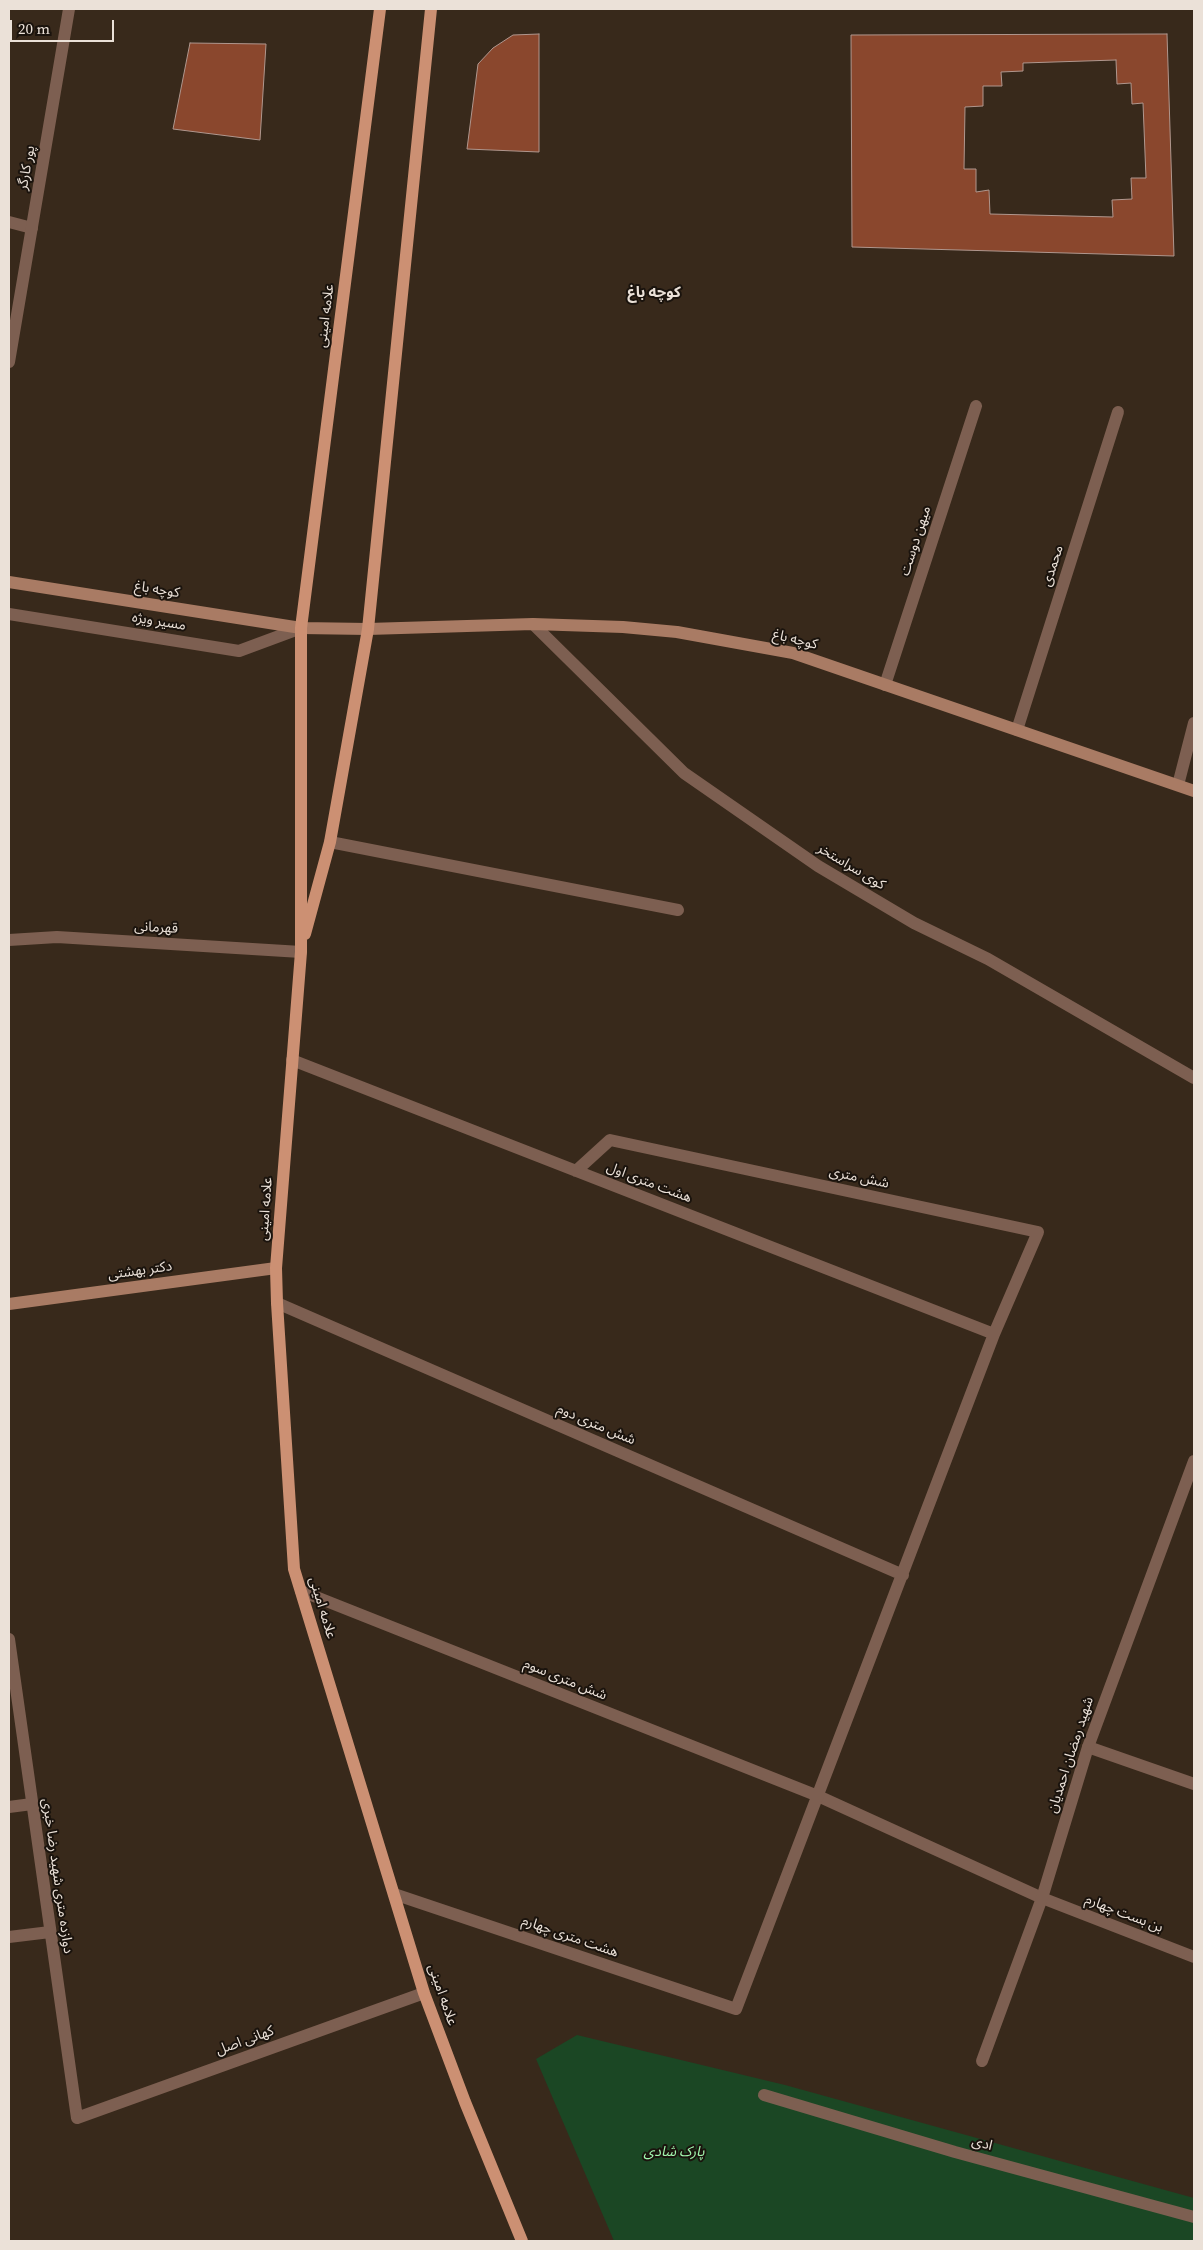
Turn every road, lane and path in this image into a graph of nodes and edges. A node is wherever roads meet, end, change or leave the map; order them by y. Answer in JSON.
{"nodes":[{"id":1,"x":69,"y":9,"type":"edge"},
{"id":2,"x":380,"y":9,"type":"edge"},
{"id":3,"x":431,"y":9,"type":"edge"},
{"id":4,"x":9,"y":222,"type":"edge"},
{"id":5,"x":32,"y":228,"type":"junction"},
{"id":6,"x":9,"y":362,"type":"edge"},
{"id":7,"x":976,"y":406,"type":"dead end"},
{"id":8,"x":1118,"y":412,"type":"dead end"},
{"id":9,"x":9,"y":582,"type":"edge"},
{"id":10,"x":9,"y":614,"type":"edge"},
{"id":11,"x":534,"y":624,"type":"junction"},
{"id":12,"x":301,"y":628,"type":"junction"},
{"id":13,"x":368,"y":629,"type":"junction"},
{"id":14,"x":886,"y":685,"type":"junction"},
{"id":15,"x":1194,"y":723,"type":"edge"},
{"id":16,"x":1017,"y":730,"type":"junction"},
{"id":17,"x":1178,"y":785,"type":"junction"},
{"id":18,"x":1194,"y":791,"type":"edge"},
{"id":19,"x":330,"y":842,"type":"junction"},
{"id":20,"x":678,"y":910,"type":"dead end"},
{"id":21,"x":9,"y":940,"type":"edge"},
{"id":22,"x":301,"y":952,"type":"junction"},
{"id":23,"x":292,"y":1060,"type":"junction"},
{"id":24,"x":1194,"y":1078,"type":"edge"},
{"id":25,"x":576,"y":1171,"type":"junction"},
{"id":26,"x":276,"y":1268,"type":"junction"},
{"id":27,"x":276,"y":1303,"type":"junction"},
{"id":28,"x":9,"y":1304,"type":"edge"},
{"id":29,"x":994,"y":1334,"type":"junction"},
{"id":30,"x":1194,"y":1461,"type":"edge"},
{"id":31,"x":903,"y":1574,"type":"junction"},
{"id":32,"x":301,"y":1592,"type":"junction"},
{"id":33,"x":9,"y":1639,"type":"edge"},
{"id":34,"x":1088,"y":1747,"type":"junction"},
{"id":35,"x":1194,"y":1784,"type":"edge"},
{"id":36,"x":818,"y":1796,"type":"junction"},
{"id":37,"x":32,"y":1804,"type":"junction"},
{"id":38,"x":9,"y":1807,"type":"edge"},
{"id":39,"x":394,"y":1894,"type":"junction"},
{"id":40,"x":1042,"y":1898,"type":"junction"},
{"id":41,"x":50,"y":1932,"type":"junction"},
{"id":42,"x":9,"y":1937,"type":"edge"},
{"id":43,"x":1194,"y":1957,"type":"edge"},
{"id":44,"x":424,"y":1993,"type":"junction"},
{"id":45,"x":982,"y":2061,"type":"dead end"},
{"id":46,"x":764,"y":2095,"type":"dead end"},
{"id":47,"x":76,"y":2118,"type":"joint"},
{"id":48,"x":1194,"y":2217,"type":"edge"},
{"id":49,"x":522,"y":2241,"type":"edge"}],
"edges":[{"from":1,"to":5,"type":"street","name":"پور کارگر"},
{"from":2,"to":12,"type":"main road","name":"علامه امینی"},
{"from":3,"to":13,"type":"main road"},
{"from":4,"to":5,"type":"street"},
{"from":5,"to":6,"type":"street","name":"پور کارگر"},
{"from":7,"to":14,"type":"street","name":"میهن دوست"},
{"from":8,"to":16,"type":"street","name":"محمدی"},
{"from":9,"to":12,"type":"main road","name":"کوچه باغ"},
{"from":10,"to":12,"type":"street","name":"مسیر ویژه"},
{"from":11,"to":13,"type":"main road","name":"کوچه باغ"},
{"from":11,"to":14,"type":"main road","name":"کوچه باغ"},
{"from":11,"to":24,"type":"street","name":"کوی سراستخر"},
{"from":12,"to":13,"type":"main road","name":"کوچه باغ"},
{"from":12,"to":22,"type":"main road","name":"علامه امینی"},
{"from":13,"to":19,"type":"main road"},
{"from":14,"to":16,"type":"main road","name":"کوچه باغ"},
{"from":15,"to":17,"type":"street"},
{"from":16,"to":17,"type":"main road","name":"کوچه باغ"},
{"from":17,"to":18,"type":"main road","name":"کوچه باغ"},
{"from":19,"to":20,"type":"street"},
{"from":19,"to":22,"type":"main road"},
{"from":21,"to":22,"type":"street","name":"قهرمانی"},
{"from":22,"to":23,"type":"main road","name":"علامه امینی"},
{"from":23,"to":25,"type":"street","name":"هشت متری اول"},
{"from":23,"to":26,"type":"main road","name":"علامه امینی"},
{"from":25,"to":29,"type":"street","name":"هشت متری اول"},
{"from":25,"to":29,"type":"street","name":"شش متری"},
{"from":26,"to":27,"type":"main road","name":"علامه امینی"},
{"from":26,"to":28,"type":"main road","name":"دکتر بهشتی"},
{"from":27,"to":31,"type":"street","name":"شش متری دوم"},
{"from":27,"to":32,"type":"main road","name":"علامه امینی"},
{"from":29,"to":31,"type":"street"},
{"from":30,"to":34,"type":"street","name":"شهید رمضان احمدیان"},
{"from":31,"to":36,"type":"street"},
{"from":32,"to":36,"type":"street","name":"شش متری سوم"},
{"from":32,"to":39,"type":"main road","name":"علامه امینی"},
{"from":33,"to":37,"type":"street","name":"دوازده متری شهید رضا خبری"},
{"from":34,"to":35,"type":"street"},
{"from":34,"to":40,"type":"street","name":"شهید رمضان احمدیان"},
{"from":36,"to":39,"type":"street","name":"هشت متری چهارم"},
{"from":36,"to":40,"type":"street","name":"شش متری سوم"},
{"from":37,"to":38,"type":"street"},
{"from":37,"to":41,"type":"street","name":"دوازده متری شهید رضا خبری"},
{"from":39,"to":44,"type":"main road","name":"علامه امینی"},
{"from":40,"to":43,"type":"street","name":"بن بست چهارم"},
{"from":40,"to":45,"type":"street","name":"شهید رمضان احمدیان"},
{"from":41,"to":42,"type":"street"},
{"from":41,"to":47,"type":"street","name":"دوازده متری شهید رضا خبری"},
{"from":44,"to":47,"type":"street","name":"کهانی اصل"},
{"from":44,"to":49,"type":"main road","name":"علامه امینی"},
{"from":46,"to":48,"type":"street","name":"ادی"}]}
